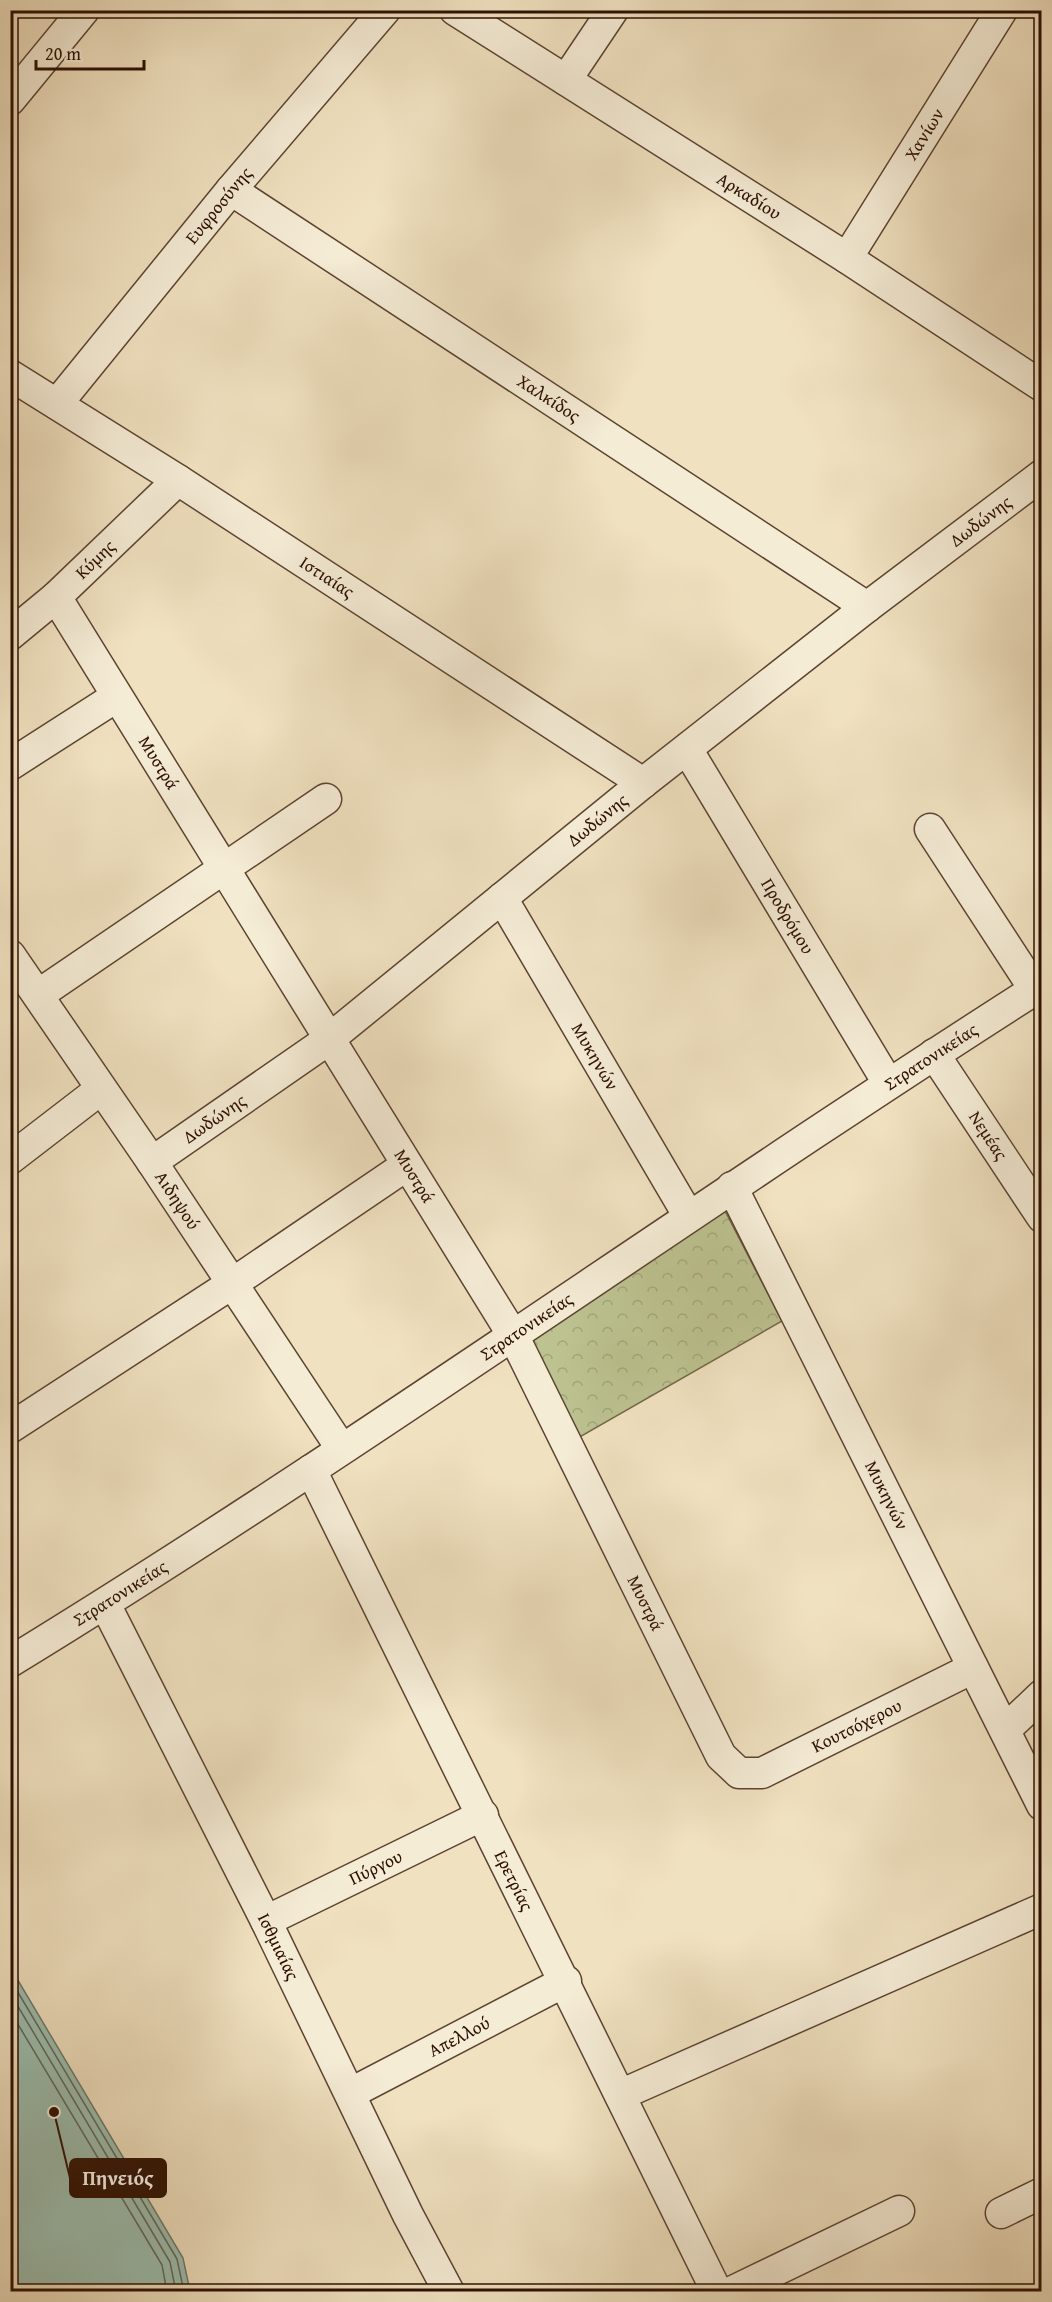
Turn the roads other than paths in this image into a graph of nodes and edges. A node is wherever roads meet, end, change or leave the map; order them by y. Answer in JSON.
{"nodes":[{"id":1,"x":84,"y":10,"type":"edge"},
{"id":2,"x":386,"y":10,"type":"edge"},
{"id":3,"x":455,"y":10,"type":"edge"},
{"id":4,"x":613,"y":10,"type":"edge"},
{"id":5,"x":1001,"y":11,"type":"edge"},
{"id":6,"x":566,"y":80,"type":"junction"},
{"id":7,"x":10,"y":100,"type":"edge"},
{"id":8,"x":231,"y":190,"type":"junction"},
{"id":9,"x":847,"y":258,"type":"junction"},
{"id":10,"x":10,"y":375,"type":"edge"},
{"id":11,"x":1041,"y":386,"type":"edge"},
{"id":12,"x":57,"y":405,"type":"junction"},
{"id":13,"x":1041,"y":475,"type":"edge"},
{"id":14,"x":178,"y":480,"type":"junction"},
{"id":15,"x":56,"y":597,"type":"junction"},
{"id":16,"x":867,"y":606,"type":"junction"},
{"id":17,"x":10,"y":635,"type":"edge"},
{"id":18,"x":116,"y":697,"type":"junction"},
{"id":19,"x":687,"y":749,"type":"junction"},
{"id":20,"x":10,"y":765,"type":"edge"},
{"id":21,"x":643,"y":783,"type":"junction"},
{"id":22,"x":326,"y":799,"type":"dead end"},
{"id":23,"x":930,"y":829,"type":"dead end"},
{"id":24,"x":222,"y":868,"type":"junction"},
{"id":25,"x":501,"y":898,"type":"junction"},
{"id":26,"x":10,"y":955,"type":"edge"},
{"id":27,"x":1038,"y":988,"type":"edge"},
{"id":28,"x":38,"y":995,"type":"junction"},
{"id":29,"x":328,"y":1040,"type":"junction"},
{"id":30,"x":934,"y":1054,"type":"junction"},
{"id":31,"x":888,"y":1083,"type":"junction"},
{"id":32,"x":101,"y":1089,"type":"junction"},
{"id":33,"x":10,"y":1159,"type":"edge"},
{"id":34,"x":152,"y":1162,"type":"junction"},
{"id":35,"x":407,"y":1165,"type":"junction"},
{"id":36,"x":732,"y":1187,"type":"junction"},
{"id":37,"x":688,"y":1215,"type":"junction"},
{"id":38,"x":1041,"y":1217,"type":"edge"},
{"id":39,"x":233,"y":1283,"type":"junction"},
{"id":40,"x":514,"y":1337,"type":"junction"},
{"id":41,"x":10,"y":1428,"type":"edge"},
{"id":42,"x":341,"y":1448,"type":"junction"},
{"id":43,"x":311,"y":1470,"type":"junction"},
{"id":44,"x":105,"y":1604,"type":"junction"},
{"id":45,"x":10,"y":1662,"type":"edge"},
{"id":46,"x":973,"y":1668,"type":"junction"},
{"id":47,"x":1041,"y":1695,"type":"edge"},
{"id":48,"x":1005,"y":1730,"type":"junction"},
{"id":49,"x":739,"y":1773,"type":"joint"},
{"id":50,"x":1041,"y":1805,"type":"edge"},
{"id":51,"x":483,"y":1815,"type":"junction"},
{"id":52,"x":1041,"y":1909,"type":"edge"},
{"id":53,"x":266,"y":1921,"type":"junction"},
{"id":54,"x":566,"y":1981,"type":"junction"},
{"id":55,"x":351,"y":2092,"type":"junction"},
{"id":56,"x":620,"y":2095,"type":"junction"},
{"id":57,"x":1041,"y":2193,"type":"edge"},
{"id":58,"x":899,"y":2211,"type":"dead end"},
{"id":59,"x":1001,"y":2212,"type":"dead end"},
{"id":60,"x":449,"y":2292,"type":"edge"},
{"id":61,"x":717,"y":2292,"type":"edge"},
{"id":62,"x":731,"y":2292,"type":"edge"}],
"edges":[{"from":1,"to":7,"type":"street"},
{"from":2,"to":8,"type":"street","name":"Ευφροσύνης"},
{"from":3,"to":6,"type":"street","name":"Αρκαδίου"},
{"from":4,"to":6,"type":"street"},
{"from":5,"to":9,"type":"street","name":"Χανίων"},
{"from":6,"to":9,"type":"street","name":"Αρκαδίου"},
{"from":8,"to":12,"type":"street","name":"Ευφροσύνης"},
{"from":8,"to":16,"type":"street","name":"Χαλκίδος"},
{"from":9,"to":11,"type":"street","name":"Αρκαδίου"},
{"from":10,"to":12,"type":"street","name":"Ιστιαίας"},
{"from":12,"to":14,"type":"street","name":"Ιστιαίας"},
{"from":13,"to":16,"type":"street","name":"Δωδώνης"},
{"from":14,"to":15,"type":"street","name":"Κύμης"},
{"from":14,"to":21,"type":"street","name":"Ιστιαίας"},
{"from":15,"to":17,"type":"street","name":"Κύμης"},
{"from":15,"to":18,"type":"street","name":"Μυστρά"},
{"from":16,"to":19,"type":"street","name":"Δωδώνης"},
{"from":18,"to":20,"type":"street"},
{"from":18,"to":24,"type":"street","name":"Μυστρά"},
{"from":19,"to":21,"type":"street","name":"Δωδώνης"},
{"from":19,"to":31,"type":"street","name":"Προδρόμου"},
{"from":21,"to":25,"type":"street","name":"Δωδώνης"},
{"from":22,"to":24,"type":"street"},
{"from":23,"to":27,"type":"street"},
{"from":24,"to":28,"type":"street"},
{"from":24,"to":29,"type":"street","name":"Μυστρά"},
{"from":25,"to":29,"type":"street","name":"Δωδώνης"},
{"from":25,"to":37,"type":"street","name":"Μυκηνών"},
{"from":26,"to":28,"type":"street","name":"Αιδηψού"},
{"from":27,"to":30,"type":"street","name":"Στρατονικείας"},
{"from":28,"to":32,"type":"street","name":"Αιδηψού"},
{"from":29,"to":34,"type":"street","name":"Δωδώνης"},
{"from":29,"to":35,"type":"street","name":"Μυστρά"},
{"from":30,"to":31,"type":"street","name":"Στρατονικείας"},
{"from":30,"to":38,"type":"street","name":"Νεμέας"},
{"from":31,"to":36,"type":"street","name":"Στρατονικείας"},
{"from":32,"to":33,"type":"street"},
{"from":32,"to":34,"type":"street","name":"Αιδηψού"},
{"from":34,"to":39,"type":"street","name":"Αιδηψού"},
{"from":35,"to":39,"type":"street"},
{"from":35,"to":40,"type":"street","name":"Μυστρά"},
{"from":36,"to":37,"type":"street","name":"Στρατονικείας"},
{"from":36,"to":46,"type":"street","name":"Μυκηνών"},
{"from":37,"to":40,"type":"street","name":"Στρατονικείας"},
{"from":39,"to":41,"type":"street"},
{"from":39,"to":42,"type":"street","name":"Αιδηψού"},
{"from":40,"to":42,"type":"street","name":"Στρατονικείας"},
{"from":40,"to":49,"type":"street","name":"Μυστρά"},
{"from":42,"to":43,"type":"street","name":"Στρατονικείας"},
{"from":43,"to":44,"type":"street","name":"Στρατονικείας"},
{"from":43,"to":51,"type":"street","name":"Ερετρίας"},
{"from":44,"to":45,"type":"street","name":"Στρατονικείας"},
{"from":44,"to":53,"type":"street","name":"Ισθμιαίας"},
{"from":46,"to":48,"type":"street","name":"Μυκηνών"},
{"from":46,"to":49,"type":"street","name":"Κουτσόχερου"},
{"from":47,"to":48,"type":"street"},
{"from":48,"to":50,"type":"street","name":"Μυκηνών"},
{"from":51,"to":53,"type":"street","name":"Πύργου"},
{"from":51,"to":54,"type":"street","name":"Ερετρίας"},
{"from":52,"to":56,"type":"street"},
{"from":53,"to":55,"type":"street","name":"Ισθμιαίας"},
{"from":54,"to":55,"type":"street","name":"Απελλού"},
{"from":54,"to":56,"type":"street","name":"Ερετρίας"},
{"from":55,"to":60,"type":"street","name":"Ισθμιαίας"},
{"from":56,"to":61,"type":"street","name":"Ερετρίας"},
{"from":57,"to":59,"type":"street"},
{"from":58,"to":62,"type":"street"}]}
